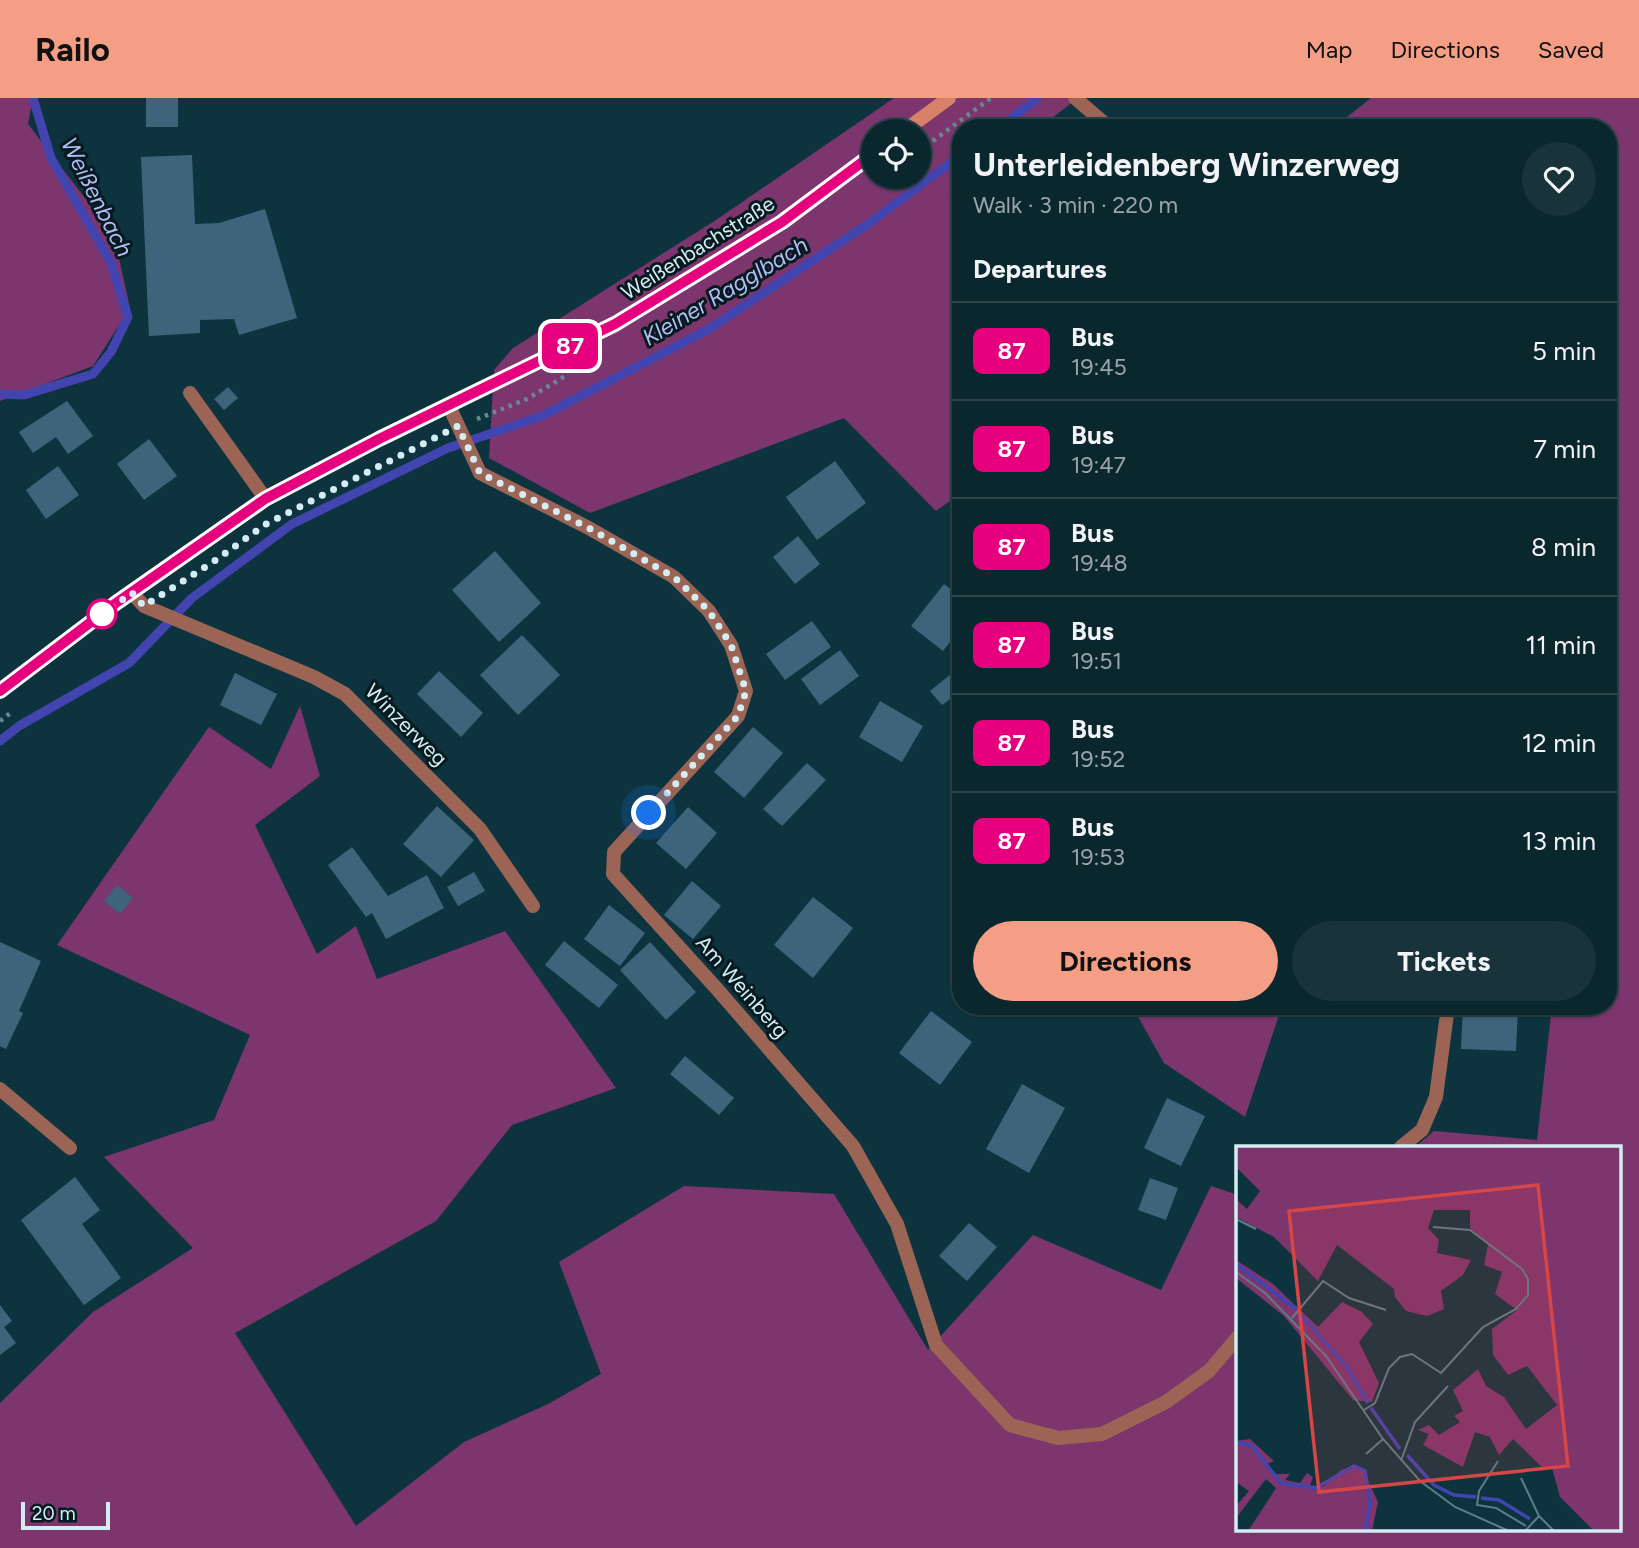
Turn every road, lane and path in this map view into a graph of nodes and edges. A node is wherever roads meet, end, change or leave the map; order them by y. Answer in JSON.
{"nodes":[{"id":1,"x":949,"y":98,"type":"edge"},
{"id":2,"x":991,"y":98,"type":"edge"},
{"id":3,"x":1075,"y":98,"type":"edge"},
{"id":4,"x":920,"y":119,"type":"edge"},
{"id":5,"x":962,"y":119,"type":"edge"},
{"id":6,"x":1100,"y":119,"type":"edge"},
{"id":7,"x":952,"y":127,"type":"edge"},
{"id":8,"x":931,"y":142,"type":"edge"},
{"id":9,"x":861,"y":163,"type":"edge"},
{"id":10,"x":573,"y":371,"type":"dead end"},
{"id":11,"x":190,"y":393,"type":"dead end"},
{"id":12,"x":449,"y":406,"type":"junction"},
{"id":13,"x":459,"y":431,"type":"junction"},
{"id":14,"x":265,"y":499,"type":"junction"},
{"id":15,"x":132,"y":593,"type":"junction"},
{"id":16,"x":0,"y":691,"type":"edge"},
{"id":17,"x":20,"y":705,"type":"dead end"},
{"id":18,"x":0,"y":721,"type":"edge"},
{"id":19,"x":533,"y":906,"type":"dead end"},
{"id":20,"x":1447,"y":1015,"type":"edge"},
{"id":21,"x":0,"y":1089,"type":"edge"},
{"id":22,"x":1402,"y":1146,"type":"edge"},
{"id":23,"x":70,"y":1147,"type":"dead end"},
{"id":24,"x":1236,"y":1339,"type":"edge"}],
"edges":[{"from":1,"to":4,"type":"main road"},
{"from":2,"to":5,"type":"path"},
{"from":3,"to":6,"type":"lane"},
{"from":7,"to":8,"type":"path"},
{"from":9,"to":12,"type":"main road","name":"Weißenbachstraße"},
{"from":10,"to":13,"type":"path"},
{"from":11,"to":14,"type":"lane"},
{"from":12,"to":13,"type":"lane","name":"Am Weinberg"},
{"from":12,"to":14,"type":"main road","name":"Weißenbachstraße"},
{"from":13,"to":24,"type":"lane","name":"Am Weinberg"},
{"from":14,"to":15,"type":"main road","name":"Weißenbachstraße"},
{"from":15,"to":16,"type":"main road","name":"Weißenbachstraße"},
{"from":15,"to":19,"type":"lane","name":"Winzerweg"},
{"from":17,"to":18,"type":"path"},
{"from":20,"to":22,"type":"lane"},
{"from":21,"to":23,"type":"lane"}]}
